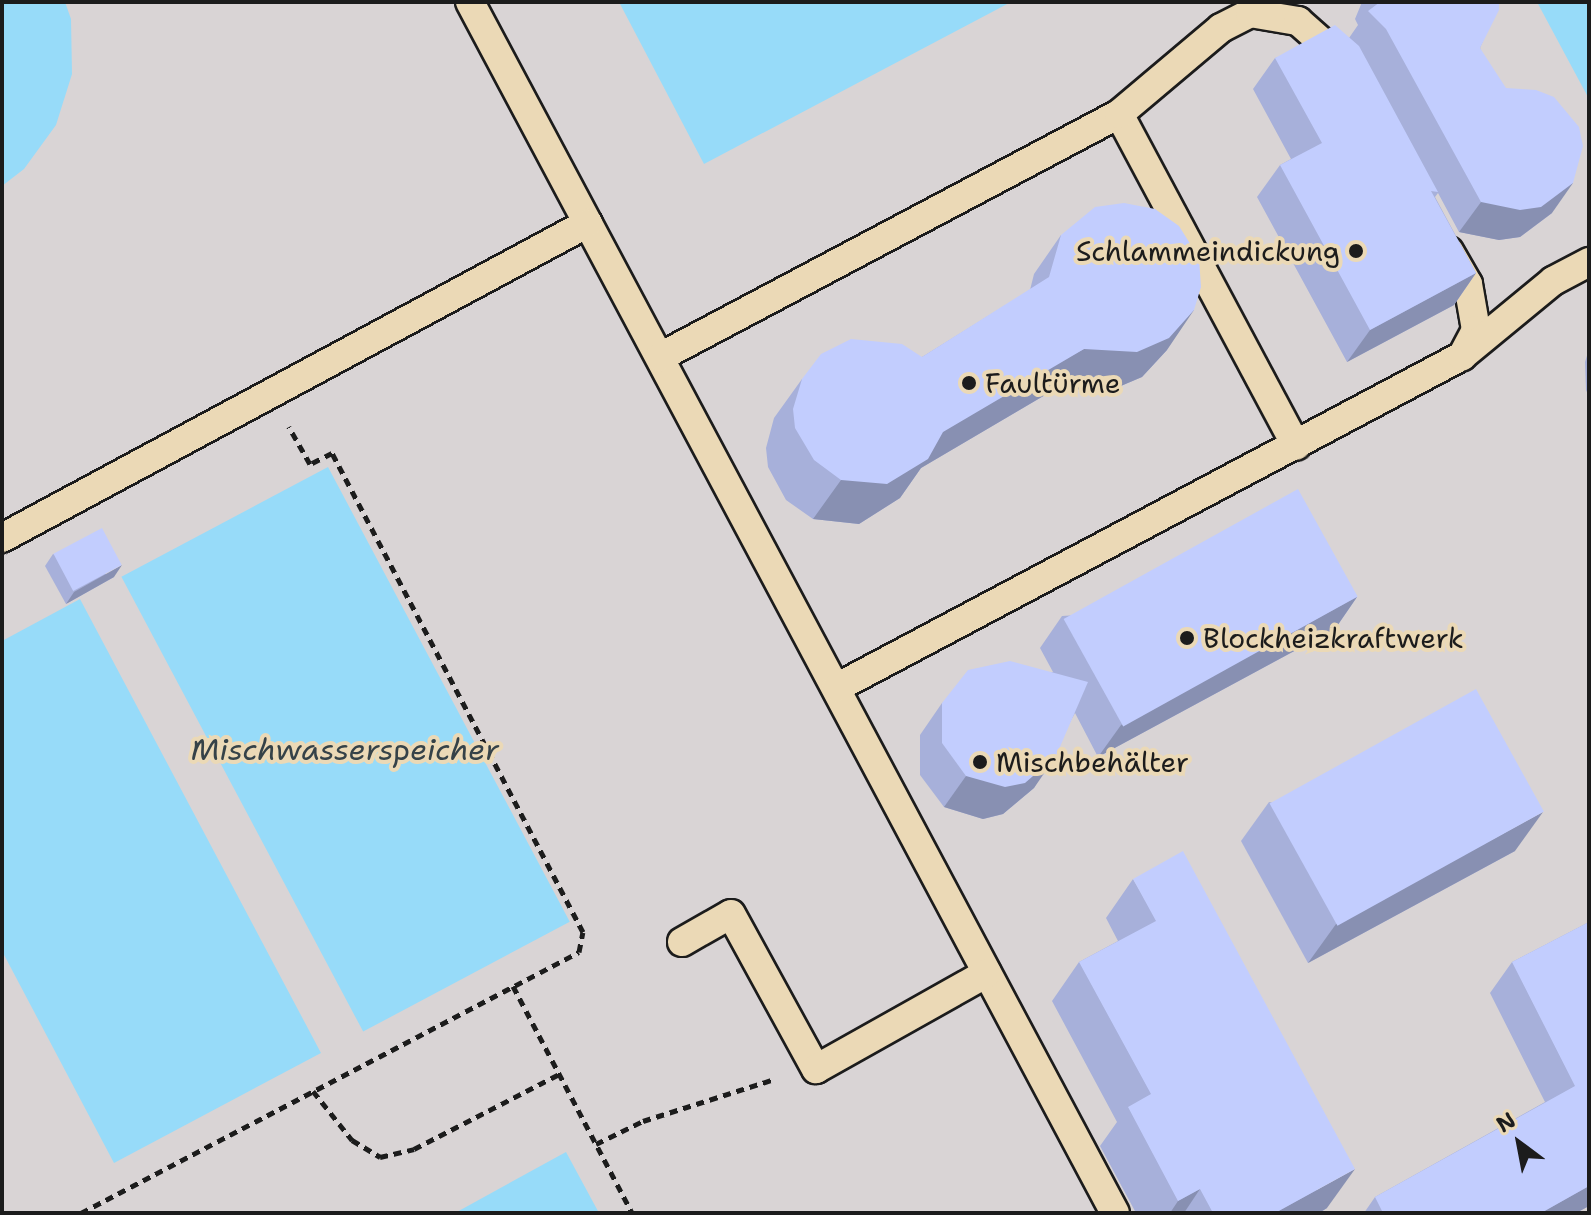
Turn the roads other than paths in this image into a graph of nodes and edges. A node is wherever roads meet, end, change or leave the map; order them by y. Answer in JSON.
{"nodes":[{"id":1,"x":470,"y":2,"type":"edge"},
{"id":2,"x":1357,"y":81,"type":"edge"},
{"id":3,"x":1119,"y":114,"type":"junction"},
{"id":4,"x":588,"y":223,"type":"junction"},
{"id":5,"x":1439,"y":231,"type":"edge"},
{"id":6,"x":1589,"y":262,"type":"edge"},
{"id":7,"x":1462,"y":356,"type":"junction"},
{"id":8,"x":660,"y":357,"type":"junction"},
{"id":9,"x":1296,"y":446,"type":"junction"},
{"id":10,"x":2,"y":538,"type":"edge"},
{"id":11,"x":836,"y":688,"type":"junction"},
{"id":12,"x":682,"y":942,"type":"dead end"},
{"id":13,"x":987,"y":973,"type":"junction"},
{"id":14,"x":1115,"y":1213,"type":"edge"}],
"edges":[{"from":1,"to":4,"type":"lane"},
{"from":2,"to":3,"type":"lane"},
{"from":3,"to":8,"type":"lane"},
{"from":3,"to":9,"type":"lane"},
{"from":4,"to":8,"type":"lane"},
{"from":4,"to":10,"type":"lane"},
{"from":5,"to":7,"type":"lane"},
{"from":6,"to":7,"type":"lane"},
{"from":7,"to":9,"type":"lane"},
{"from":8,"to":11,"type":"lane"},
{"from":9,"to":11,"type":"lane"},
{"from":11,"to":13,"type":"lane"},
{"from":12,"to":13,"type":"lane"},
{"from":13,"to":14,"type":"lane"}]}
